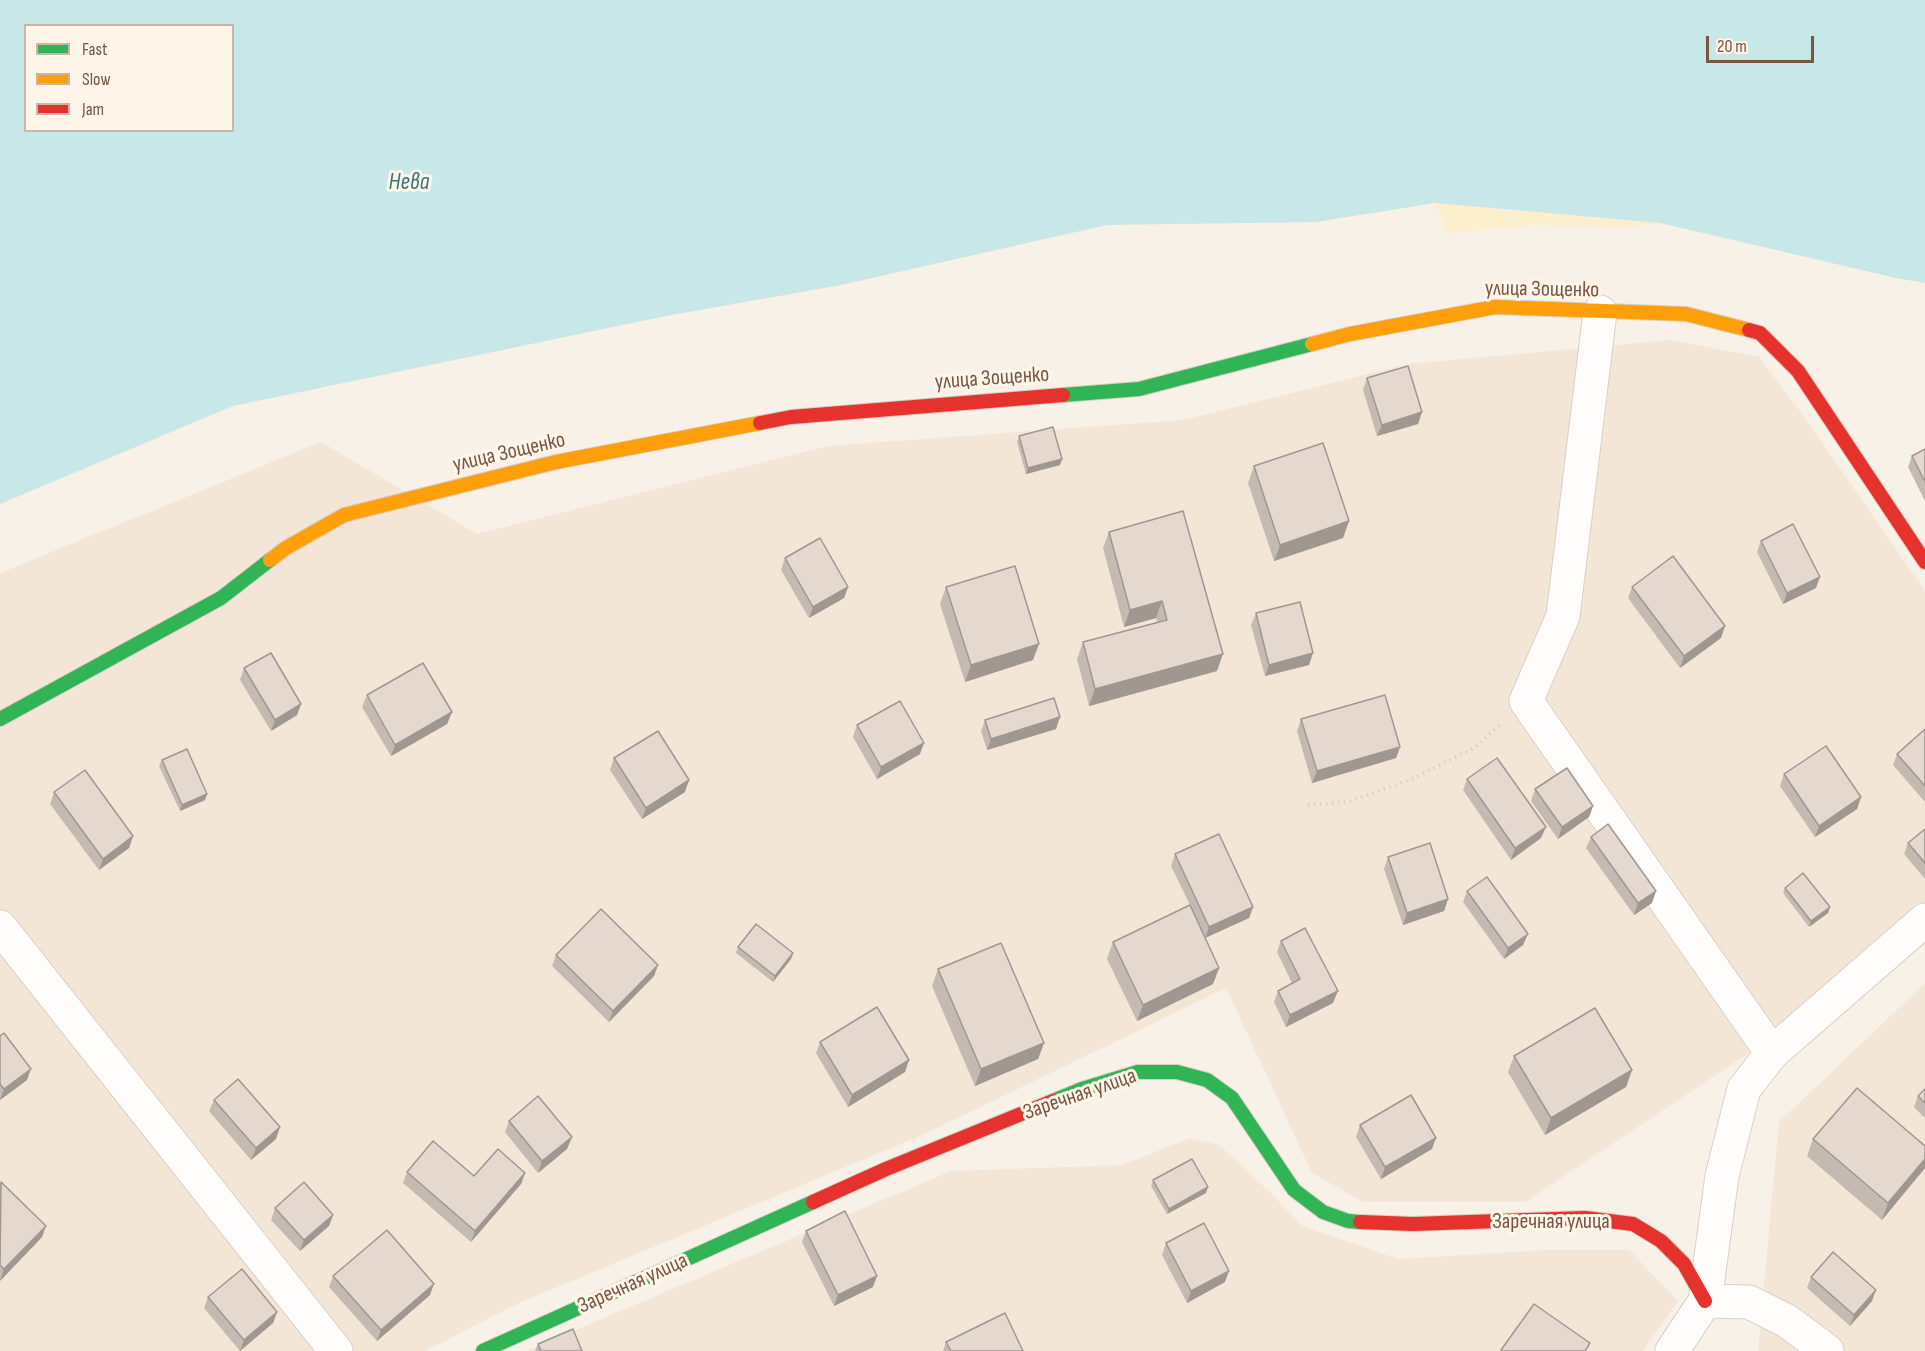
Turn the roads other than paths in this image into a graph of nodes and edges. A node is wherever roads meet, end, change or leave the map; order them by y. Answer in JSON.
{"nodes":[{"id":1,"x":1600,"y":312,"type":"junction"},
{"id":2,"x":1925,"y":562,"type":"edge"},
{"id":3,"x":0,"y":719,"type":"edge"},
{"id":4,"x":1925,"y":920,"type":"edge"},
{"id":5,"x":0,"y":927,"type":"edge"},
{"id":6,"x":1772,"y":1053,"type":"junction"},
{"id":7,"x":1705,"y":1301,"type":"junction"},
{"id":8,"x":336,"y":1351,"type":"edge"},
{"id":9,"x":483,"y":1351,"type":"edge"},
{"id":10,"x":1672,"y":1351,"type":"edge"},
{"id":11,"x":1827,"y":1351,"type":"edge"}],
"edges":[{"from":1,"to":2,"type":"street","name":"улица Зощенко"},
{"from":1,"to":3,"type":"street","name":"улица Зощенко"},
{"from":1,"to":6,"type":"street"},
{"from":4,"to":6,"type":"street"},
{"from":5,"to":8,"type":"street"},
{"from":6,"to":7,"type":"street"},
{"from":7,"to":9,"type":"street","name":"Заречная улица"},
{"from":7,"to":10,"type":"street"},
{"from":7,"to":11,"type":"street"}]}
